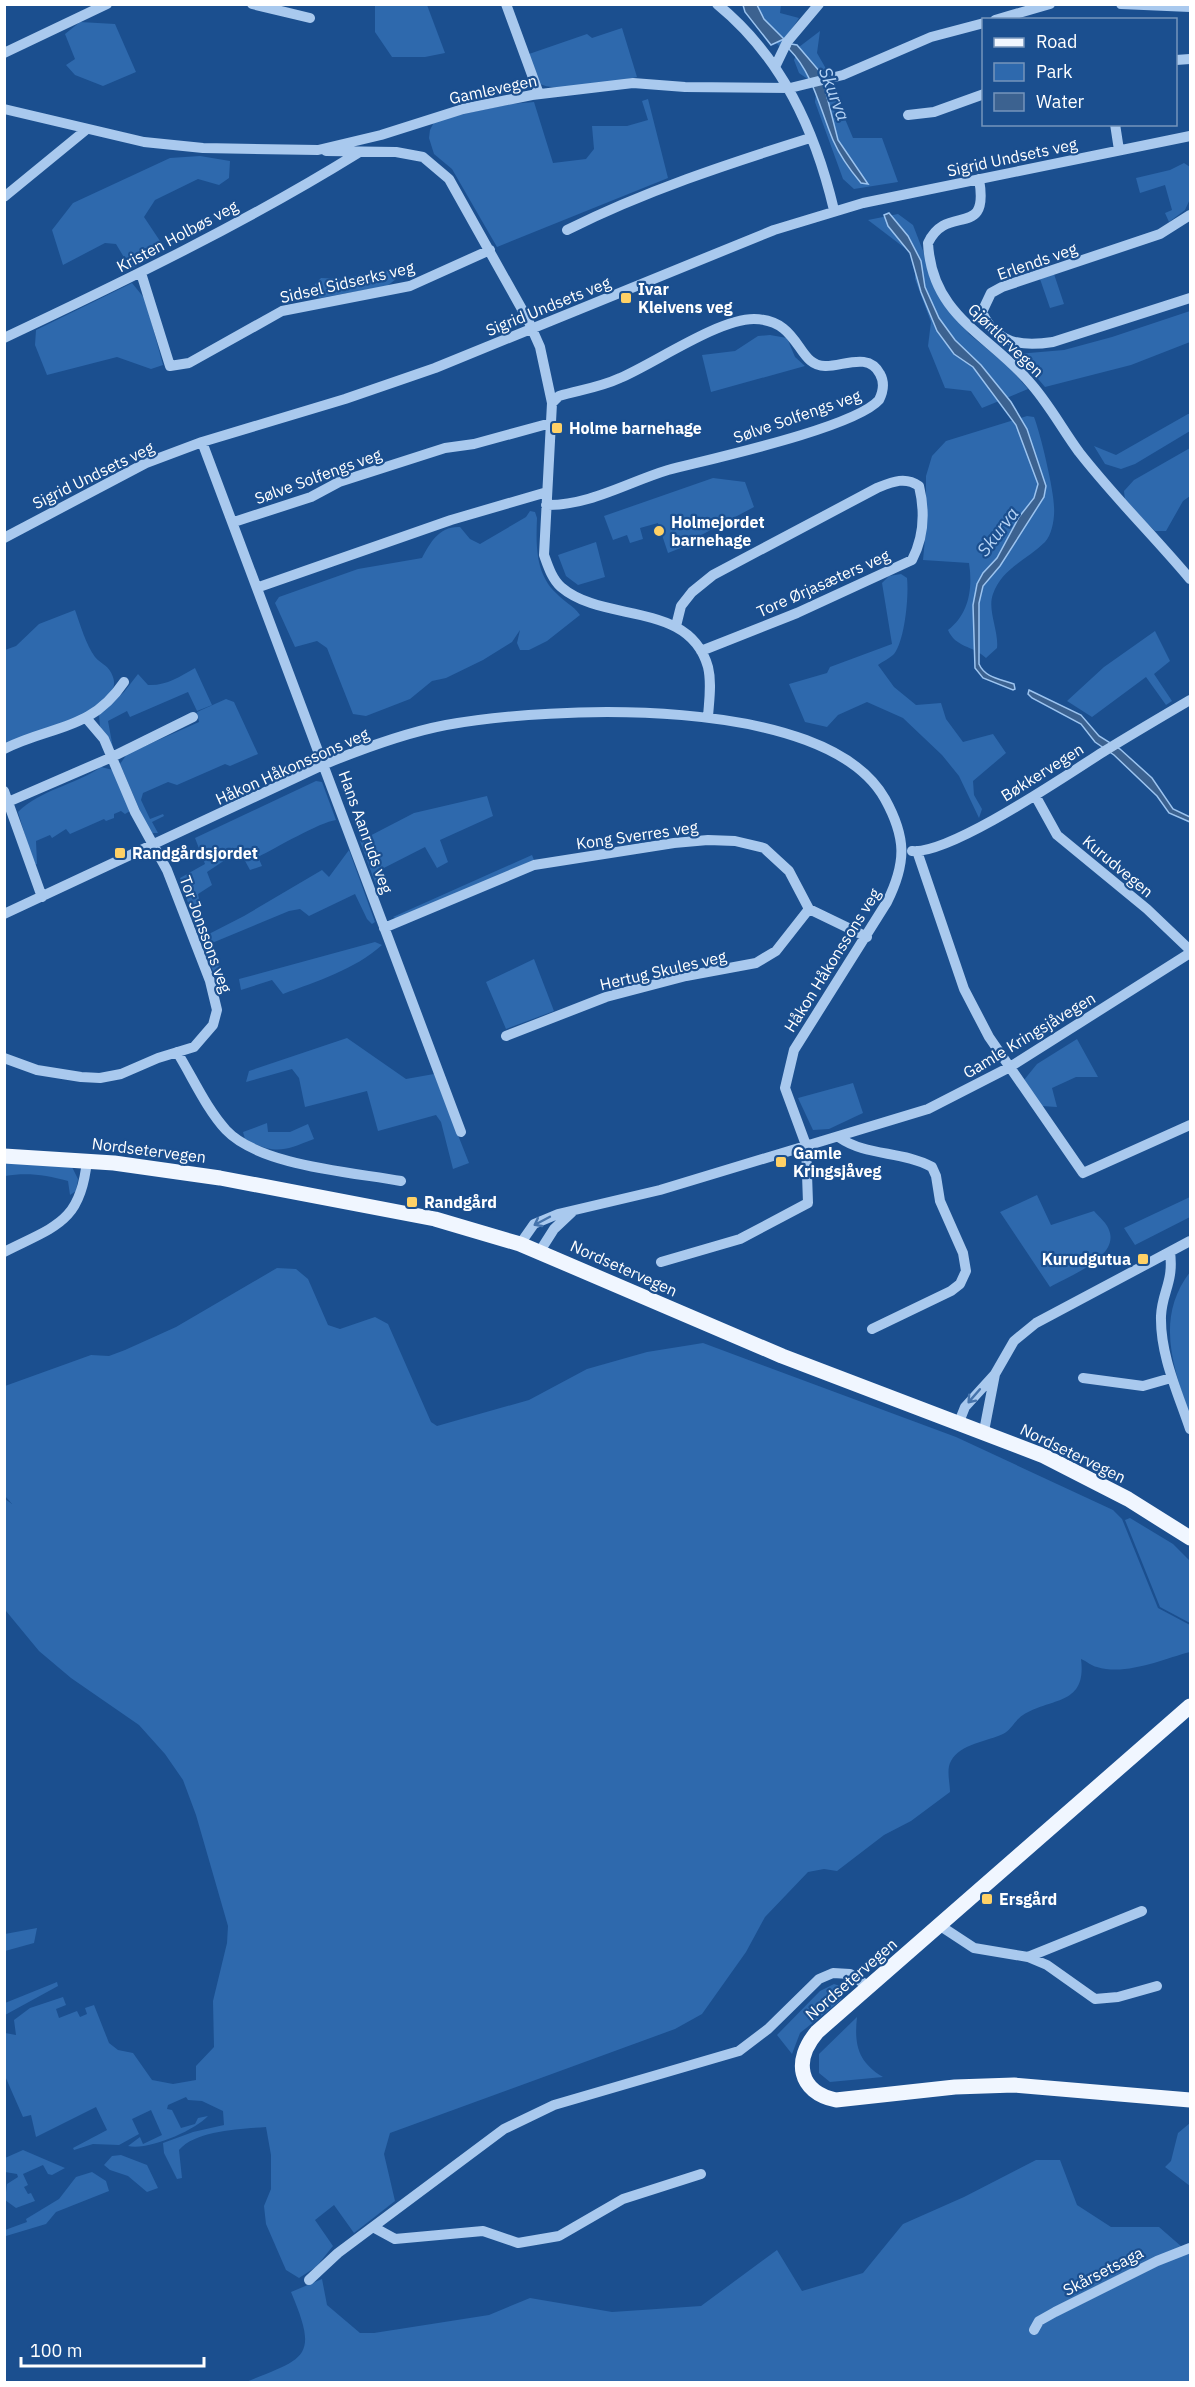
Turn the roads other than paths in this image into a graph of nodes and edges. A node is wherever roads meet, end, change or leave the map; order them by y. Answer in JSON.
{"nodes":[{"id":1,"x":107,"y":4,"type":"edge"},
{"id":2,"x":252,"y":4,"type":"edge"},
{"id":3,"x":506,"y":4,"type":"edge"},
{"id":4,"x":717,"y":4,"type":"edge"},
{"id":5,"x":819,"y":4,"type":"edge"},
{"id":6,"x":1050,"y":4,"type":"edge"},
{"id":7,"x":1121,"y":4,"type":"edge"},
{"id":8,"x":1191,"y":7,"type":"edge"},
{"id":9,"x":310,"y":18,"type":"dead end"},
{"id":10,"x":1002,"y":18,"type":"edge"},
{"id":11,"x":982,"y":24,"type":"edge"},
{"id":12,"x":4,"y":53,"type":"edge"},
{"id":13,"x":776,"y":67,"type":"junction"},
{"id":14,"x":790,"y":88,"type":"junction"},
{"id":15,"x":539,"y":94,"type":"junction"},
{"id":16,"x":982,"y":95,"type":"edge"},
{"id":17,"x":4,"y":109,"type":"edge"},
{"id":18,"x":908,"y":115,"type":"dead end"},
{"id":19,"x":1114,"y":126,"type":"edge"},
{"id":20,"x":87,"y":129,"type":"junction"},
{"id":21,"x":1190,"y":136,"type":"edge"},
{"id":22,"x":810,"y":138,"type":"junction"},
{"id":23,"x":318,"y":150,"type":"junction"},
{"id":24,"x":1119,"y":150,"type":"junction"},
{"id":25,"x":359,"y":153,"type":"junction"},
{"id":26,"x":979,"y":178,"type":"junction"},
{"id":27,"x":4,"y":198,"type":"edge"},
{"id":28,"x":834,"y":210,"type":"junction"},
{"id":29,"x":1191,"y":215,"type":"edge"},
{"id":30,"x":567,"y":230,"type":"dead end"},
{"id":31,"x":490,"y":250,"type":"junction"},
{"id":32,"x":141,"y":273,"type":"junction"},
{"id":33,"x":1191,"y":298,"type":"edge"},
{"id":34,"x":532,"y":328,"type":"junction"},
{"id":35,"x":4,"y":338,"type":"edge"},
{"id":36,"x":552,"y":403,"type":"junction"},
{"id":37,"x":551,"y":423,"type":"junction"},
{"id":38,"x":202,"y":442,"type":"junction"},
{"id":39,"x":547,"y":492,"type":"junction"},
{"id":40,"x":546,"y":505,"type":"junction"},
{"id":41,"x":234,"y":522,"type":"junction"},
{"id":42,"x":4,"y":538,"type":"edge"},
{"id":43,"x":1191,"y":579,"type":"edge"},
{"id":44,"x":259,"y":587,"type":"junction"},
{"id":45,"x":675,"y":626,"type":"junction"},
{"id":46,"x":701,"y":651,"type":"junction"},
{"id":47,"x":124,"y":682,"type":"dead end"},
{"id":48,"x":1191,"y":700,"type":"edge"},
{"id":49,"x":193,"y":717,"type":"dead end"},
{"id":50,"x":708,"y":717,"type":"junction"},
{"id":51,"x":87,"y":719,"type":"junction"},
{"id":52,"x":4,"y":749,"type":"edge"},
{"id":53,"x":112,"y":757,"type":"junction"},
{"id":54,"x":325,"y":764,"type":"junction"},
{"id":55,"x":4,"y":791,"type":"edge"},
{"id":56,"x":1036,"y":797,"type":"junction"},
{"id":57,"x":8,"y":802,"type":"junction"},
{"id":58,"x":153,"y":845,"type":"junction"},
{"id":59,"x":903,"y":849,"type":"junction"},
{"id":60,"x":917,"y":851,"type":"junction"},
{"id":61,"x":42,"y":897,"type":"junction"},
{"id":62,"x":809,"y":909,"type":"junction"},
{"id":63,"x":4,"y":914,"type":"edge"},
{"id":64,"x":384,"y":928,"type":"junction"},
{"id":65,"x":867,"y":937,"type":"junction"},
{"id":66,"x":1191,"y":952,"type":"edge"},
{"id":67,"x":506,"y":1035,"type":"dead end"},
{"id":68,"x":177,"y":1052,"type":"junction"},
{"id":69,"x":4,"y":1059,"type":"edge"},
{"id":70,"x":1010,"y":1067,"type":"junction"},
{"id":71,"x":1191,"y":1125,"type":"edge"},
{"id":72,"x":461,"y":1132,"type":"dead end"},
{"id":73,"x":840,"y":1138,"type":"junction"},
{"id":74,"x":806,"y":1145,"type":"junction"},
{"id":75,"x":4,"y":1156,"type":"edge"},
{"id":76,"x":87,"y":1160,"type":"junction"},
{"id":77,"x":401,"y":1181,"type":"dead end"},
{"id":78,"x":572,"y":1212,"type":"junction"},
{"id":79,"x":1191,"y":1241,"type":"edge"},
{"id":80,"x":520,"y":1244,"type":"junction"},
{"id":81,"x":540,"y":1251,"type":"junction"},
{"id":82,"x":4,"y":1252,"type":"edge"},
{"id":83,"x":1170,"y":1252,"type":"junction"},
{"id":84,"x":661,"y":1262,"type":"dead end"},
{"id":85,"x":872,"y":1329,"type":"dead end"},
{"id":86,"x":995,"y":1374,"type":"junction"},
{"id":87,"x":1083,"y":1378,"type":"dead end"},
{"id":88,"x":1171,"y":1378,"type":"junction"},
{"id":89,"x":959,"y":1422,"type":"junction"},
{"id":90,"x":1191,"y":1430,"type":"edge"},
{"id":91,"x":984,"y":1431,"type":"junction"},
{"id":92,"x":1191,"y":1538,"type":"edge"},
{"id":93,"x":1191,"y":1706,"type":"edge"},
{"id":94,"x":1142,"y":1911,"type":"dead end"},
{"id":95,"x":939,"y":1925,"type":"junction"},
{"id":96,"x":1028,"y":1957,"type":"junction"},
{"id":97,"x":1156,"y":1986,"type":"dead end"},
{"id":98,"x":869,"y":1988,"type":"junction"},
{"id":99,"x":1191,"y":2100,"type":"edge"},
{"id":100,"x":701,"y":2174,"type":"dead end"},
{"id":101,"x":373,"y":2228,"type":"junction"},
{"id":102,"x":1191,"y":2248,"type":"edge"},
{"id":103,"x":309,"y":2280,"type":"dead end"},
{"id":104,"x":1034,"y":2330,"type":"dead end"}],
"edges":[{"from":1,"to":12,"type":"street"},
{"from":2,"to":9,"type":"street"},
{"from":3,"to":15,"type":"street"},
{"from":4,"to":13,"type":"street"},
{"from":5,"to":13,"type":"street"},
{"from":6,"to":10,"type":"street"},
{"from":7,"to":8,"type":"street"},
{"from":11,"to":14,"type":"street","name":"Gamlevegen"},
{"from":13,"to":14,"type":"street"},
{"from":14,"to":15,"type":"street","name":"Gamlevegen"},
{"from":14,"to":22,"type":"street"},
{"from":15,"to":23,"type":"street","name":"Gamlevegen"},
{"from":16,"to":18,"type":"street"},
{"from":17,"to":20,"type":"street","name":"Gamlevegen"},
{"from":19,"to":24,"type":"street"},
{"from":20,"to":23,"type":"street","name":"Gamlevegen"},
{"from":20,"to":27,"type":"street"},
{"from":21,"to":24,"type":"street","name":"Sigrid Undsets veg"},
{"from":22,"to":28,"type":"street"},
{"from":22,"to":30,"type":"street"},
{"from":23,"to":25,"type":"street"},
{"from":24,"to":26,"type":"street","name":"Sigrid Undsets veg"},
{"from":25,"to":31,"type":"street"},
{"from":25,"to":32,"type":"street","name":"Kristen Holbøs veg"},
{"from":26,"to":28,"type":"street","name":"Sigrid Undsets veg"},
{"from":26,"to":43,"type":"street","name":"Gjørtlervegen"},
{"from":28,"to":34,"type":"street","name":"Sigrid Undsets veg"},
{"from":29,"to":33,"type":"street","name":"Erlends veg"},
{"from":31,"to":32,"type":"street","name":"Sidsel Sidserks veg"},
{"from":31,"to":34,"type":"street"},
{"from":32,"to":35,"type":"street","name":"Kristen Holbøs veg"},
{"from":34,"to":36,"type":"street"},
{"from":34,"to":38,"type":"street","name":"Sigrid Undsets veg"},
{"from":36,"to":37,"type":"street"},
{"from":36,"to":40,"type":"street","name":"Sølve Solfengs veg"},
{"from":37,"to":39,"type":"street"},
{"from":37,"to":41,"type":"street","name":"Sølve Solfengs veg"},
{"from":38,"to":41,"type":"street","name":"Hans Aanruds veg"},
{"from":38,"to":42,"type":"street","name":"Sigrid Undsets veg"},
{"from":39,"to":40,"type":"street"},
{"from":39,"to":44,"type":"street"},
{"from":40,"to":45,"type":"street"},
{"from":41,"to":44,"type":"street","name":"Hans Aanruds veg"},
{"from":44,"to":54,"type":"street","name":"Hans Aanruds veg"},
{"from":45,"to":46,"type":"street"},
{"from":45,"to":46,"type":"street","name":"Tore Ørjasæters veg"},
{"from":46,"to":50,"type":"street"},
{"from":47,"to":51,"type":"street"},
{"from":48,"to":56,"type":"street","name":"Bøkkervegen"},
{"from":49,"to":53,"type":"street"},
{"from":50,"to":54,"type":"street","name":"Håkon Håkonssons veg"},
{"from":50,"to":59,"type":"street","name":"Håkon Håkonssons veg"},
{"from":51,"to":52,"type":"street"},
{"from":51,"to":53,"type":"street","name":"Tor Jonssons veg"},
{"from":53,"to":57,"type":"street"},
{"from":53,"to":58,"type":"street","name":"Tor Jonssons veg"},
{"from":54,"to":58,"type":"street","name":"Håkon Håkonssons veg"},
{"from":54,"to":64,"type":"street","name":"Hans Aanruds veg"},
{"from":55,"to":57,"type":"street"},
{"from":56,"to":60,"type":"street","name":"Bøkkervegen"},
{"from":56,"to":66,"type":"street","name":"Kurudvegen"},
{"from":57,"to":61,"type":"street"},
{"from":58,"to":61,"type":"street","name":"Håkon Håkonssons veg"},
{"from":58,"to":68,"type":"street","name":"Tor Jonssons veg"},
{"from":59,"to":60,"type":"street","name":"Bøkkervegen"},
{"from":59,"to":65,"type":"street","name":"Håkon Håkonssons veg"},
{"from":60,"to":70,"type":"street"},
{"from":61,"to":63,"type":"street","name":"Håkon Håkonssons veg"},
{"from":62,"to":64,"type":"street","name":"Kong Sverres veg"},
{"from":62,"to":65,"type":"street"},
{"from":62,"to":67,"type":"street","name":"Hertug Skules veg"},
{"from":64,"to":72,"type":"street","name":"Hans Aanruds veg"},
{"from":65,"to":74,"type":"street","name":"Håkon Håkonssons veg"},
{"from":66,"to":70,"type":"street","name":"Gamle Kringsjåvegen"},
{"from":68,"to":69,"type":"street","name":"Tor Jonssons veg"},
{"from":68,"to":77,"type":"street"},
{"from":70,"to":71,"type":"street"},
{"from":70,"to":73,"type":"street","name":"Gamle Kringsjåvegen"},
{"from":73,"to":74,"type":"street","name":"Gamle Kringsjåvegen"},
{"from":73,"to":85,"type":"street"},
{"from":74,"to":78,"type":"street","name":"Gamle Kringsjåvegen"},
{"from":74,"to":84,"type":"street"},
{"from":75,"to":76,"type":"main road","name":"Nordsetervegen"},
{"from":76,"to":80,"type":"main road","name":"Nordsetervegen"},
{"from":76,"to":82,"type":"street"},
{"from":78,"to":80,"type":"street","name":"Gamle Kringsjåvegen","one_way":true},
{"from":78,"to":81,"type":"street"},
{"from":79,"to":83,"type":"street"},
{"from":80,"to":81,"type":"main road","name":"Nordsetervegen"},
{"from":81,"to":89,"type":"main road","name":"Nordsetervegen"},
{"from":83,"to":86,"type":"street"},
{"from":83,"to":88,"type":"street"},
{"from":86,"to":89,"type":"street","one_way":true},
{"from":86,"to":91,"type":"street"},
{"from":87,"to":88,"type":"street"},
{"from":88,"to":90,"type":"street"},
{"from":89,"to":91,"type":"main road","name":"Nordsetervegen"},
{"from":91,"to":92,"type":"main road","name":"Nordsetervegen"},
{"from":93,"to":95,"type":"main road","name":"Nordsetervegen"},
{"from":94,"to":96,"type":"street"},
{"from":95,"to":96,"type":"street"},
{"from":95,"to":98,"type":"main road","name":"Nordsetervegen"},
{"from":96,"to":97,"type":"street"},
{"from":98,"to":99,"type":"main road","name":"Nordsetervegen"},
{"from":98,"to":101,"type":"street"},
{"from":100,"to":101,"type":"street"},
{"from":101,"to":103,"type":"street"},
{"from":102,"to":104,"type":"street","name":"Skårsetsaga"}]}
